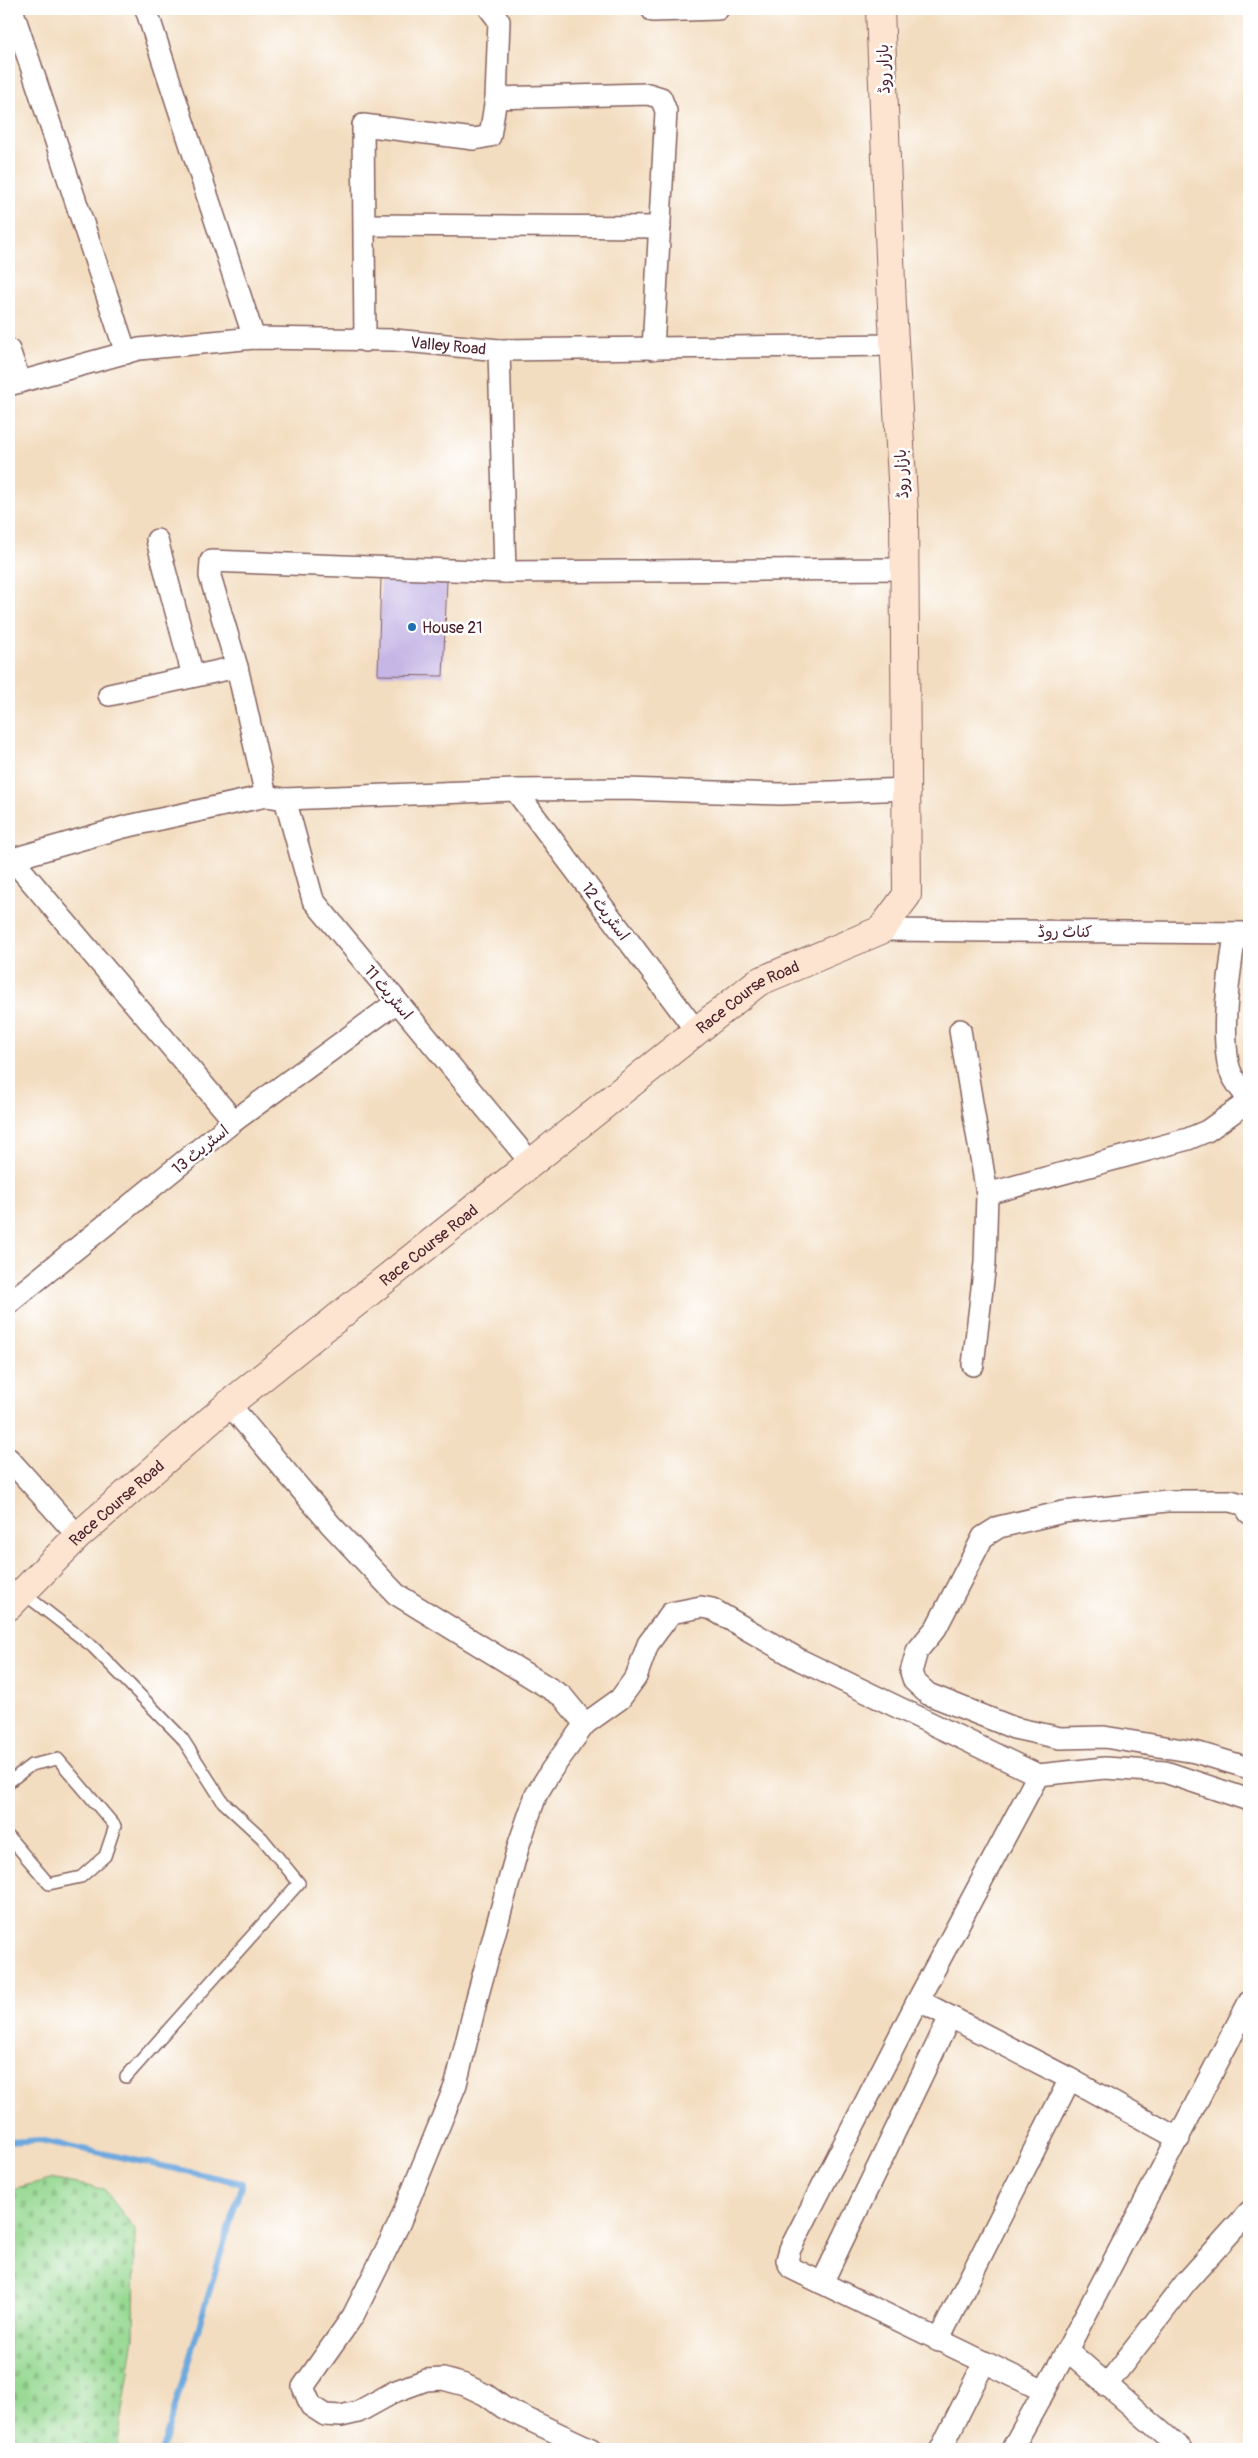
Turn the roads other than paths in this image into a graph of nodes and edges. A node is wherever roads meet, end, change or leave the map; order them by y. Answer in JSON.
{"nodes":[{"id":1,"x":12,"y":9,"type":"edge"},
{"id":2,"x":146,"y":9,"type":"edge"},
{"id":3,"x":490,"y":9,"type":"edge"},
{"id":4,"x":718,"y":9,"type":"edge"},
{"id":5,"x":880,"y":9,"type":"edge"},
{"id":6,"x":653,"y":11,"type":"dead end"},
{"id":7,"x":496,"y":98,"type":"junction"},
{"id":8,"x":365,"y":225,"type":"junction"},
{"id":9,"x":660,"y":227,"type":"junction"},
{"id":10,"x":254,"y":338,"type":"junction"},
{"id":11,"x":365,"y":340,"type":"junction"},
{"id":12,"x":894,"y":345,"type":"junction"},
{"id":13,"x":653,"y":349,"type":"junction"},
{"id":14,"x":9,"y":350,"type":"edge"},
{"id":15,"x":499,"y":350,"type":"junction"},
{"id":16,"x":126,"y":353,"type":"junction"},
{"id":17,"x":14,"y":384,"type":"edge"},
{"id":18,"x":157,"y":540,"type":"dead end"},
{"id":19,"x":904,"y":569,"type":"junction"},
{"id":20,"x":505,"y":572,"type":"junction"},
{"id":21,"x":237,"y":667,"type":"junction"},
{"id":22,"x":193,"y":676,"type":"junction"},
{"id":23,"x":109,"y":694,"type":"dead end"},
{"id":24,"x":907,"y":789,"type":"junction"},
{"id":25,"x":515,"y":790,"type":"junction"},
{"id":26,"x":275,"y":797,"type":"junction"},
{"id":27,"x":10,"y":860,"type":"edge"},
{"id":28,"x":881,"y":930,"type":"junction"},
{"id":29,"x":1242,"y":933,"type":"edge"},
{"id":30,"x":398,"y":1002,"type":"junction"},
{"id":31,"x":960,"y":1030,"type":"dead end"},
{"id":32,"x":697,"y":1032,"type":"junction"},
{"id":33,"x":1249,"y":1100,"type":"edge"},
{"id":34,"x":234,"y":1121,"type":"junction"},
{"id":35,"x":532,"y":1164,"type":"junction"},
{"id":36,"x":987,"y":1194,"type":"junction"},
{"id":37,"x":9,"y":1303,"type":"edge"},
{"id":38,"x":973,"y":1365,"type":"dead end"},
{"id":39,"x":229,"y":1404,"type":"junction"},
{"id":40,"x":9,"y":1459,"type":"edge"},
{"id":41,"x":1249,"y":1513,"type":"edge"},
{"id":42,"x":78,"y":1536,"type":"junction"},
{"id":43,"x":16,"y":1600,"type":"edge"},
{"id":44,"x":584,"y":1724,"type":"junction"},
{"id":45,"x":1249,"y":1768,"type":"edge"},
{"id":46,"x":1038,"y":1775,"type":"junction"},
{"id":47,"x":9,"y":1782,"type":"edge"},
{"id":48,"x":1249,"y":1800,"type":"edge"},
{"id":49,"x":9,"y":1837,"type":"edge"},
{"id":50,"x":918,"y":2000,"type":"junction"},
{"id":51,"x":1249,"y":2002,"type":"edge"},
{"id":52,"x":950,"y":2017,"type":"junction"},
{"id":53,"x":126,"y":2077,"type":"dead end"},
{"id":54,"x":1070,"y":2079,"type":"junction"},
{"id":55,"x":1179,"y":2139,"type":"junction"},
{"id":56,"x":1249,"y":2212,"type":"edge"},
{"id":57,"x":822,"y":2283,"type":"junction"},
{"id":58,"x":938,"y":2341,"type":"junction"},
{"id":59,"x":1067,"y":2350,"type":"junction"},
{"id":60,"x":984,"y":2363,"type":"junction"},
{"id":61,"x":1106,"y":2386,"type":"junction"},
{"id":62,"x":1044,"y":2391,"type":"junction"},
{"id":63,"x":591,"y":2449,"type":"edge"},
{"id":64,"x":941,"y":2449,"type":"edge"},
{"id":65,"x":1012,"y":2449,"type":"edge"},
{"id":66,"x":1181,"y":2449,"type":"edge"}],
"edges":[{"from":1,"to":16,"type":"street"},
{"from":2,"to":10,"type":"street"},
{"from":3,"to":7,"type":"street"},
{"from":4,"to":6,"type":"street"},
{"from":5,"to":12,"type":"street","name":"بازار روڈ"},
{"from":7,"to":8,"type":"street"},
{"from":7,"to":9,"type":"street"},
{"from":8,"to":9,"type":"street"},
{"from":8,"to":11,"type":"street"},
{"from":9,"to":13,"type":"street"},
{"from":10,"to":11,"type":"street","name":"Valley Road"},
{"from":10,"to":16,"type":"street","name":"Valley Road"},
{"from":11,"to":15,"type":"street","name":"Valley Road"},
{"from":12,"to":13,"type":"street","name":"Valley Road"},
{"from":12,"to":19,"type":"street","name":"بازار روڈ"},
{"from":13,"to":15,"type":"street","name":"Valley Road"},
{"from":14,"to":17,"type":"street"},
{"from":15,"to":20,"type":"street"},
{"from":16,"to":17,"type":"street","name":"Valley Road"},
{"from":18,"to":22,"type":"street"},
{"from":19,"to":20,"type":"street"},
{"from":19,"to":24,"type":"street","name":"بازار روڈ"},
{"from":20,"to":21,"type":"street","name":"اسٹریٹ 11"},
{"from":21,"to":22,"type":"street"},
{"from":21,"to":26,"type":"street","name":"اسٹریٹ 11"},
{"from":22,"to":23,"type":"street"},
{"from":24,"to":25,"type":"street"},
{"from":24,"to":28,"type":"street","name":"بازار روڈ"},
{"from":25,"to":26,"type":"street"},
{"from":25,"to":32,"type":"street","name":"اسٹریٹ 12"},
{"from":26,"to":27,"type":"street"},
{"from":26,"to":30,"type":"street","name":"اسٹریٹ 11"},
{"from":27,"to":34,"type":"street"},
{"from":28,"to":29,"type":"street","name":"کناٹ روڈ"},
{"from":28,"to":32,"type":"street","name":"Race Course Road"},
{"from":29,"to":33,"type":"street"},
{"from":30,"to":34,"type":"street","name":"اسٹریٹ 13"},
{"from":30,"to":35,"type":"street","name":"اسٹریٹ 11"},
{"from":31,"to":36,"type":"street"},
{"from":32,"to":35,"type":"street","name":"Race Course Road"},
{"from":33,"to":36,"type":"street"},
{"from":34,"to":37,"type":"street","name":"اسٹریٹ 13"},
{"from":35,"to":39,"type":"street","name":"Race Course Road"},
{"from":36,"to":38,"type":"street"},
{"from":39,"to":42,"type":"street","name":"Race Course Road"},
{"from":39,"to":44,"type":"street"},
{"from":40,"to":42,"type":"street"},
{"from":41,"to":45,"type":"street"},
{"from":42,"to":43,"type":"street","name":"Race Course Road"},
{"from":43,"to":53,"type":"lane"},
{"from":44,"to":46,"type":"street"},
{"from":44,"to":63,"type":"street"},
{"from":46,"to":48,"type":"street"},
{"from":46,"to":50,"type":"street"},
{"from":47,"to":49,"type":"lane"},
{"from":50,"to":52,"type":"street"},
{"from":50,"to":57,"type":"street"},
{"from":51,"to":55,"type":"street"},
{"from":52,"to":54,"type":"street"},
{"from":52,"to":57,"type":"street"},
{"from":54,"to":55,"type":"street"},
{"from":54,"to":58,"type":"street"},
{"from":55,"to":59,"type":"street"},
{"from":56,"to":61,"type":"street"},
{"from":57,"to":58,"type":"street"},
{"from":58,"to":60,"type":"street"},
{"from":59,"to":61,"type":"street"},
{"from":59,"to":62,"type":"street"},
{"from":60,"to":62,"type":"street"},
{"from":60,"to":64,"type":"street"},
{"from":61,"to":66,"type":"street"},
{"from":62,"to":65,"type":"street"}]}
